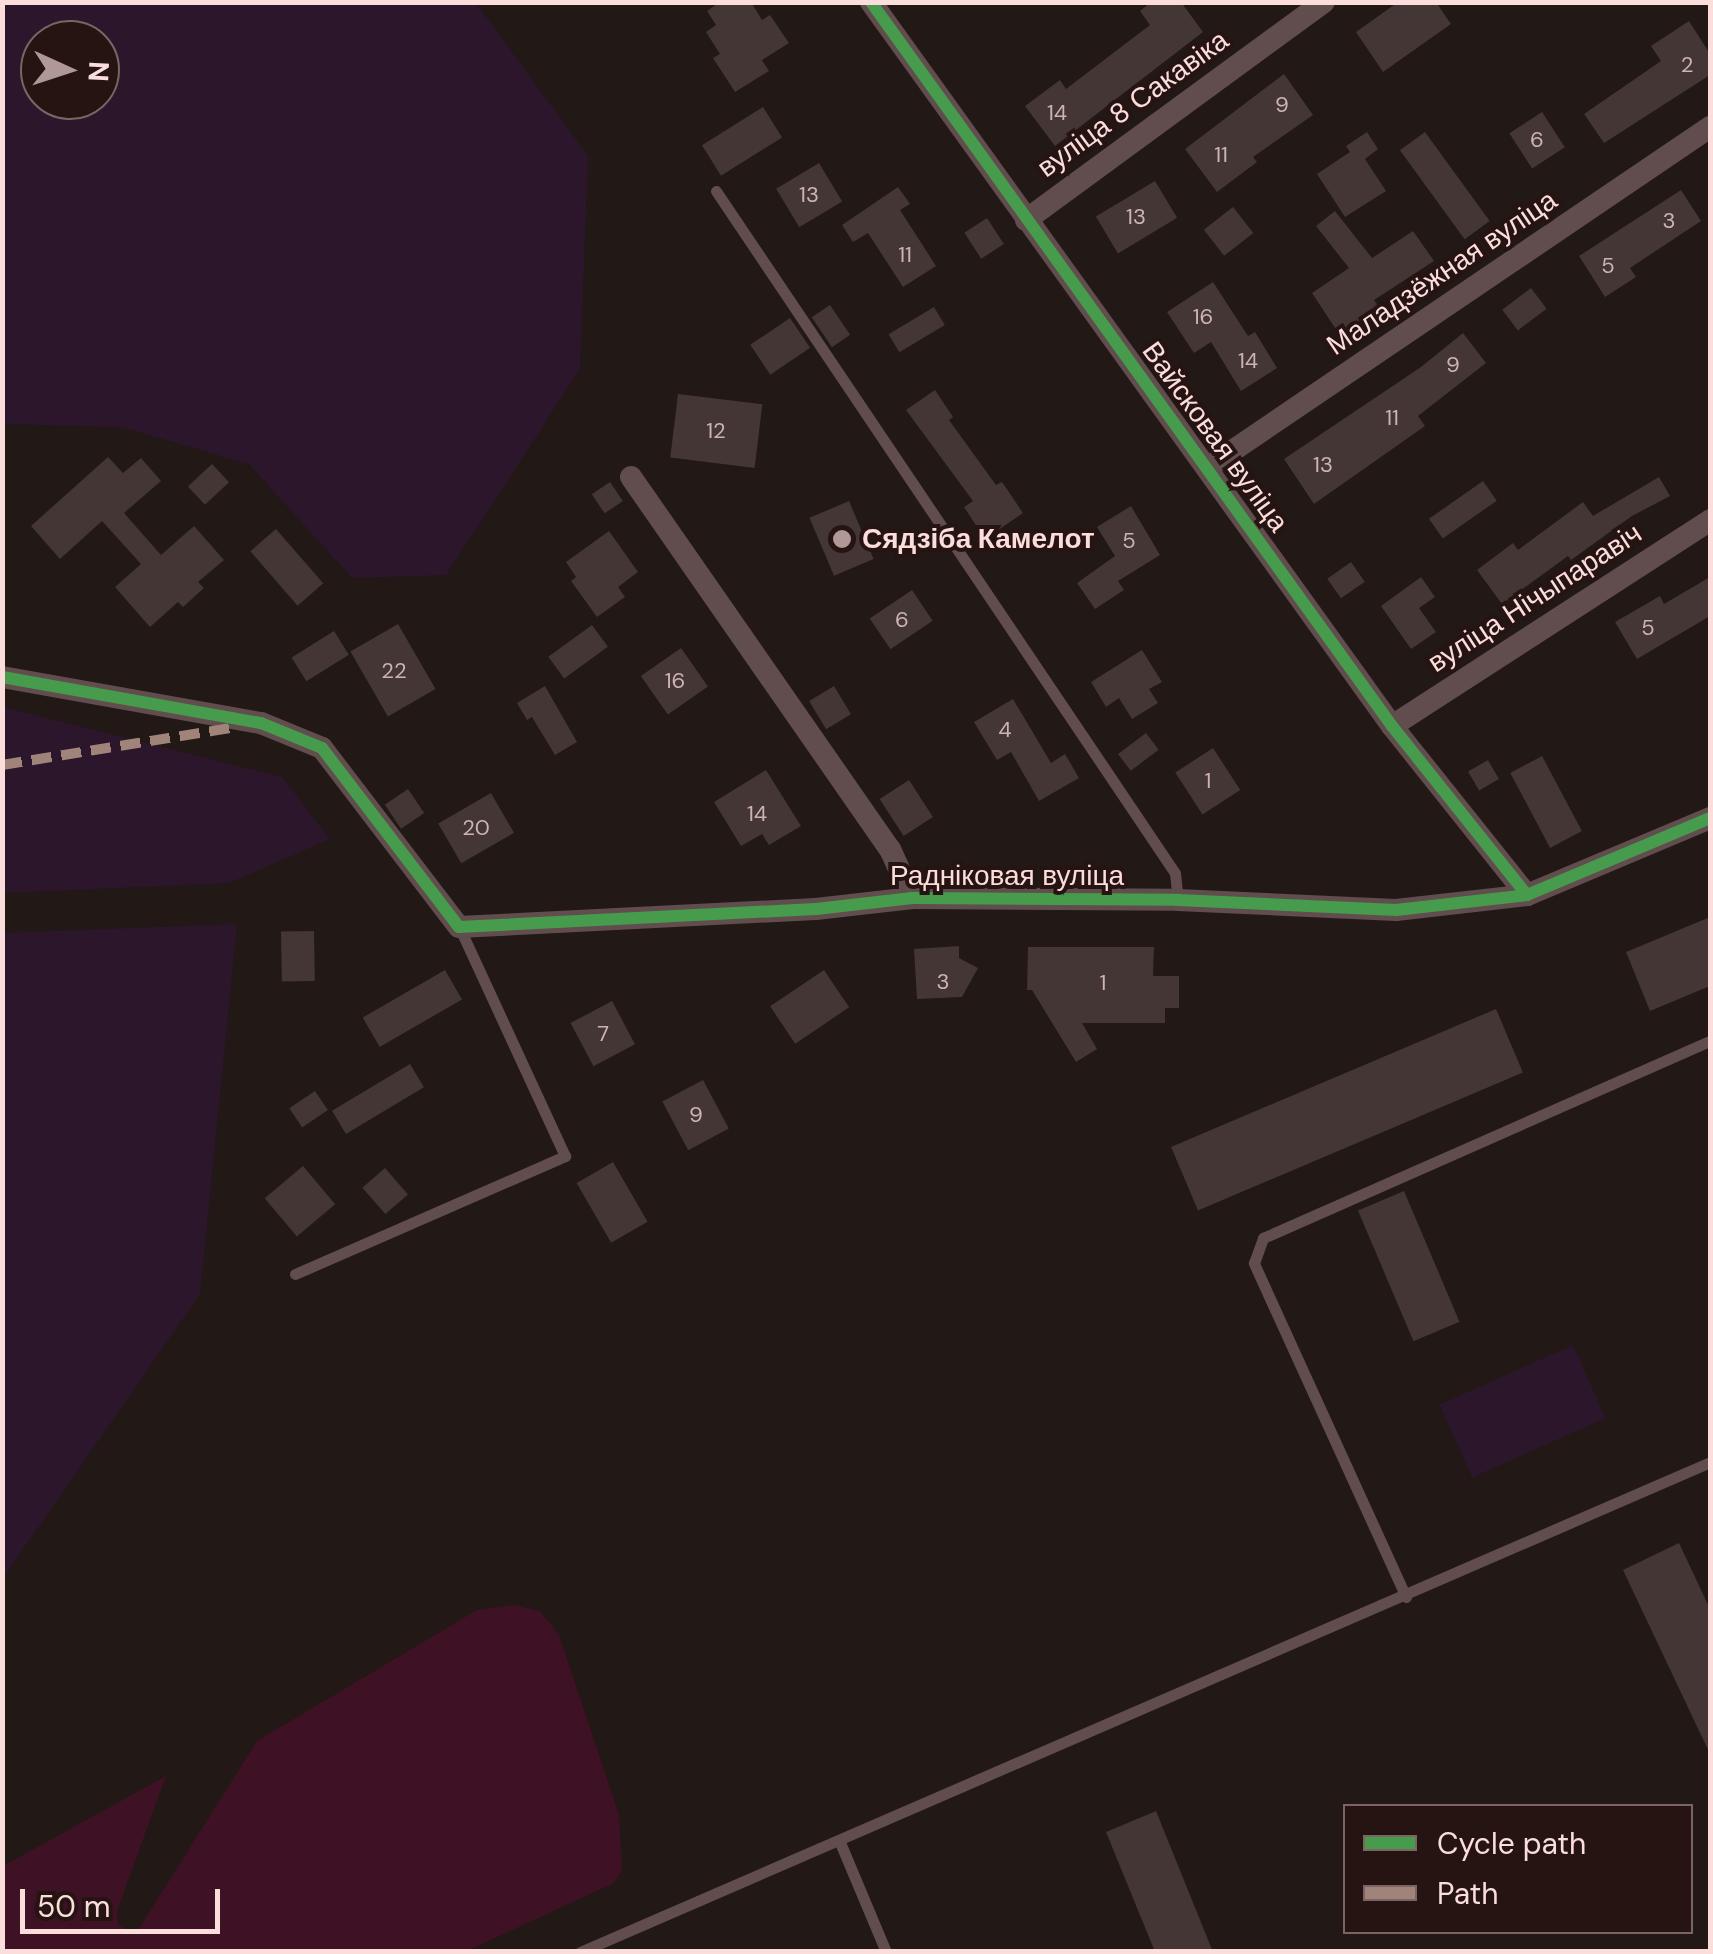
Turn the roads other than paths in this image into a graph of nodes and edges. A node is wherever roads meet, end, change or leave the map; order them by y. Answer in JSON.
{"nodes":[{"id":1,"x":872,"y":2,"type":"edge"},
{"id":2,"x":1324,"y":2,"type":"edge"},
{"id":3,"x":1710,"y":127,"type":"edge"},
{"id":4,"x":716,"y":191,"type":"dead end"},
{"id":5,"x":1026,"y":220,"type":"junction"},
{"id":6,"x":1207,"y":468,"type":"junction"},
{"id":7,"x":631,"y":477,"type":"dead end"},
{"id":8,"x":1710,"y":520,"type":"edge"},
{"id":9,"x":2,"y":677,"type":"edge"},
{"id":10,"x":1392,"y":726,"type":"junction"},
{"id":11,"x":1710,"y":818,"type":"edge"},
{"id":12,"x":1527,"y":895,"type":"junction"},
{"id":13,"x":912,"y":898,"type":"junction"},
{"id":14,"x":1178,"y":900,"type":"junction"},
{"id":15,"x":459,"y":927,"type":"junction"},
{"id":16,"x":1710,"y":1041,"type":"edge"},
{"id":17,"x":295,"y":1274,"type":"dead end"},
{"id":18,"x":1710,"y":1462,"type":"edge"},
{"id":19,"x":1406,"y":1597,"type":"junction"},
{"id":20,"x":839,"y":1840,"type":"junction"},
{"id":21,"x":587,"y":1950,"type":"edge"},
{"id":22,"x":886,"y":1952,"type":"edge"}],
"edges":[{"from":1,"to":5,"type":"street","name":"Вайсковая вуліца"},
{"from":2,"to":5,"type":"street","name":"вуліца 8 Сакавіка"},
{"from":3,"to":6,"type":"street","name":"Маладзёжная вуліца"},
{"from":4,"to":14,"type":"lane"},
{"from":5,"to":6,"type":"street","name":"Вайсковая вуліца"},
{"from":6,"to":10,"type":"street","name":"Вайсковая вуліца"},
{"from":7,"to":13,"type":"street","name":"Радніковая вуліца"},
{"from":8,"to":10,"type":"street","name":"вуліца Нічыпаравіч"},
{"from":9,"to":15,"type":"street"},
{"from":10,"to":12,"type":"street","name":"Вайсковая вуліца"},
{"from":11,"to":12,"type":"street","name":"Радніковая вуліца"},
{"from":12,"to":14,"type":"street","name":"Радніковая вуліца"},
{"from":13,"to":14,"type":"street","name":"Радніковая вуліца"},
{"from":13,"to":15,"type":"street","name":"Радніковая вуліца"},
{"from":15,"to":17,"type":"lane"},
{"from":16,"to":19,"type":"lane"},
{"from":18,"to":19,"type":"lane"},
{"from":19,"to":20,"type":"lane"},
{"from":20,"to":21,"type":"lane"},
{"from":20,"to":22,"type":"lane"}]}
